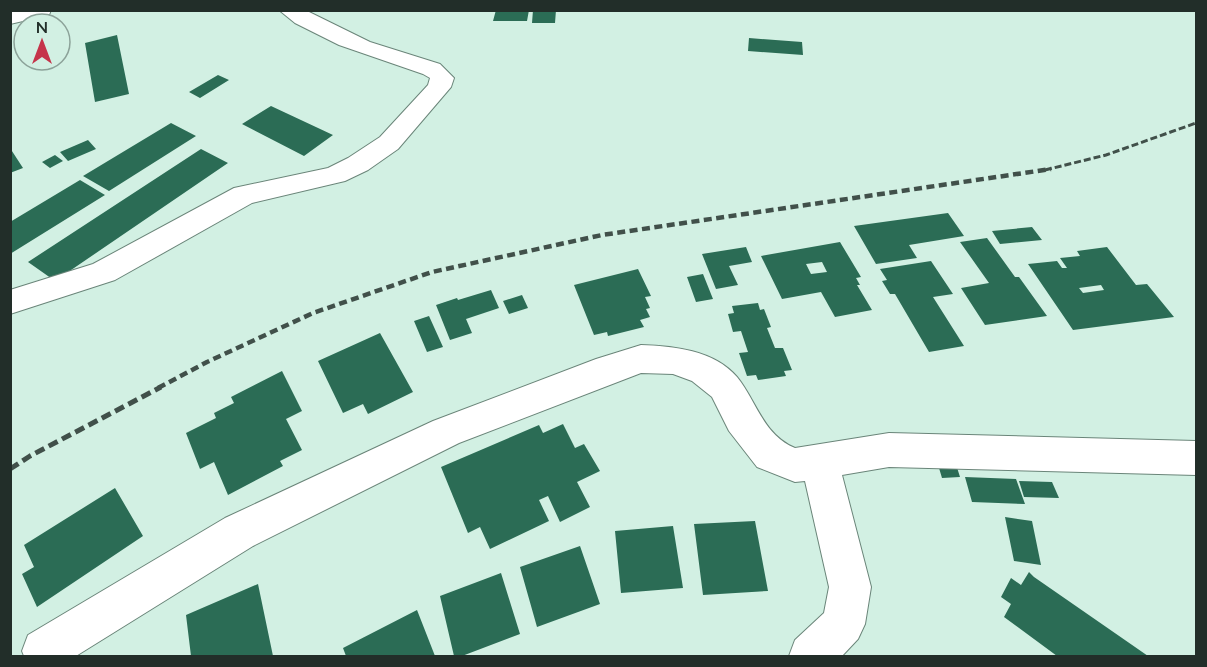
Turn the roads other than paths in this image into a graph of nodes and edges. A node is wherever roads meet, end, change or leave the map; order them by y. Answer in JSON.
{"nodes":[{"id":1,"x":40,"y":10,"type":"edge"},
{"id":2,"x":289,"y":10,"type":"edge"},
{"id":3,"x":10,"y":18,"type":"edge"},
{"id":4,"x":10,"y":302,"type":"edge"},
{"id":5,"x":1197,"y":458,"type":"edge"},
{"id":6,"x":819,"y":460,"type":"junction"},
{"id":7,"x":44,"y":651,"type":"dead end"},
{"id":8,"x":811,"y":657,"type":"edge"}],
"edges":[{"from":1,"to":3,"type":"street"},
{"from":2,"to":4,"type":"street"},
{"from":5,"to":6,"type":"street"},
{"from":6,"to":7,"type":"street"},
{"from":6,"to":8,"type":"street"}]}
